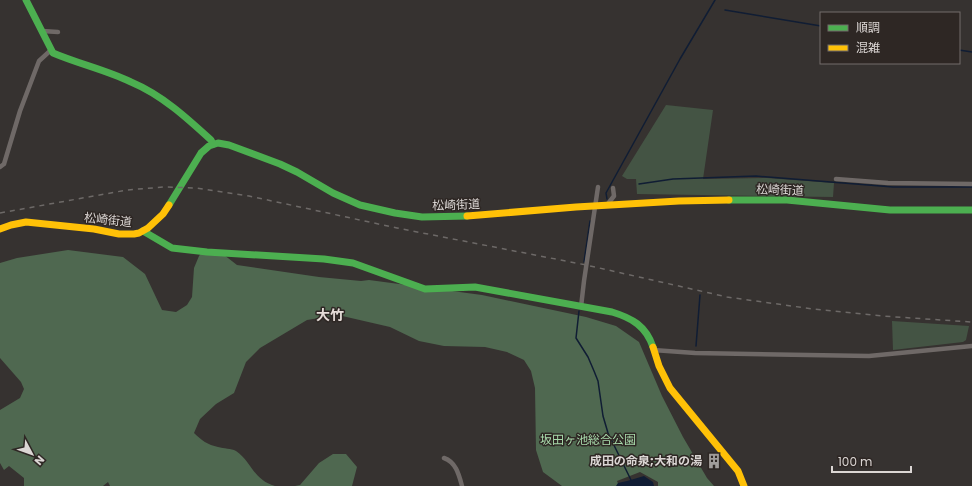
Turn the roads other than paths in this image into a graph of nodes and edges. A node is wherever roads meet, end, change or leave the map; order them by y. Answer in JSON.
{"nodes":[{"id":1,"x":26,"y":0,"type":"edge"},
{"id":2,"x":42,"y":31,"type":"junction"},
{"id":3,"x":58,"y":32,"type":"dead end"},
{"id":4,"x":51,"y":50,"type":"junction"},
{"id":5,"x":213,"y":144,"type":"junction"},
{"id":6,"x":0,"y":167,"type":"edge"},
{"id":7,"x":836,"y":179,"type":"dead end"},
{"id":8,"x":972,"y":184,"type":"edge"},
{"id":9,"x":598,"y":187,"type":"dead end"},
{"id":10,"x":613,"y":188,"type":"dead end"},
{"id":11,"x":607,"y":205,"type":"junction"},
{"id":12,"x":595,"y":206,"type":"junction"},
{"id":13,"x":972,"y":210,"type":"edge"},
{"id":14,"x":0,"y":229,"type":"edge"},
{"id":15,"x":143,"y":231,"type":"junction"},
{"id":16,"x":582,"y":307,"type":"junction"},
{"id":17,"x":972,"y":346,"type":"edge"},
{"id":18,"x":653,"y":350,"type":"junction"},
{"id":19,"x":444,"y":458,"type":"dead end"},
{"id":20,"x":462,"y":486,"type":"edge"},
{"id":21,"x":744,"y":486,"type":"edge"}],
"edges":[{"from":1,"to":2,"type":"main road"},
{"from":2,"to":3,"type":"street"},
{"from":2,"to":4,"type":"main road"},
{"from":4,"to":5,"type":"main road"},
{"from":4,"to":6,"type":"street"},
{"from":5,"to":12,"type":"main road","name":"松崎街道"},
{"from":5,"to":15,"type":"main road","name":"松崎街道"},
{"from":7,"to":8,"type":"street"},
{"from":9,"to":12,"type":"street"},
{"from":10,"to":11,"type":"street"},
{"from":11,"to":12,"type":"main road","name":"松崎街道"},
{"from":11,"to":13,"type":"main road","name":"松崎街道"},
{"from":12,"to":16,"type":"street"},
{"from":14,"to":15,"type":"main road","name":"松崎街道"},
{"from":15,"to":16,"type":"main road"},
{"from":16,"to":18,"type":"main road"},
{"from":17,"to":18,"type":"street"},
{"from":18,"to":21,"type":"main road"},
{"from":19,"to":20,"type":"street"}]}
